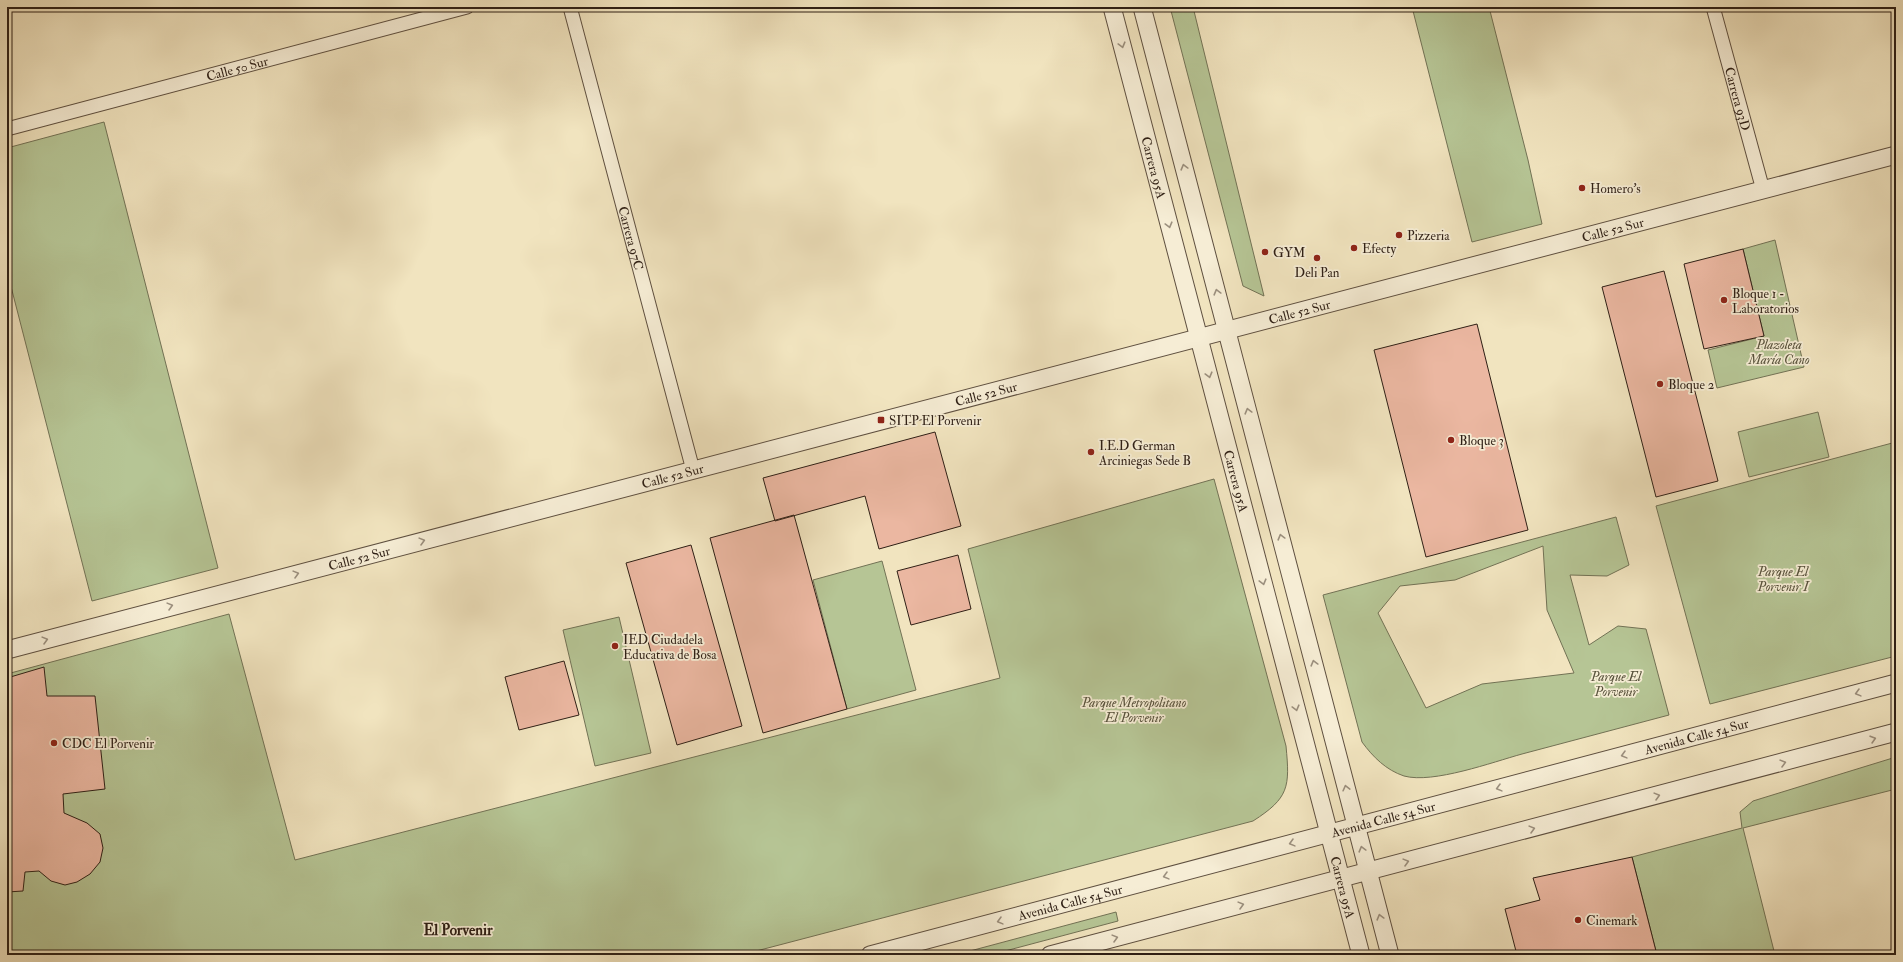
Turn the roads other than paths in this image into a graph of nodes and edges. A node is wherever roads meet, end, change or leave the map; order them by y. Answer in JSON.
{"nodes":[{"id":1,"x":467,"y":7,"type":"edge"},
{"id":2,"x":570,"y":7,"type":"edge"},
{"id":3,"x":1112,"y":7,"type":"edge"},
{"id":4,"x":1142,"y":7,"type":"edge"},
{"id":5,"x":1713,"y":7,"type":"edge"},
{"id":6,"x":7,"y":129,"type":"edge"},
{"id":7,"x":1896,"y":155,"type":"edge"},
{"id":8,"x":1763,"y":190,"type":"junction"},
{"id":9,"x":1227,"y":330,"type":"junction"},
{"id":10,"x":1199,"y":338,"type":"junction"},
{"id":11,"x":693,"y":470,"type":"junction"},
{"id":12,"x":7,"y":650,"type":"edge"},
{"id":13,"x":1896,"y":683,"type":"edge"},
{"id":14,"x":1896,"y":732,"type":"edge"},
{"id":15,"x":1356,"y":826,"type":"junction"},
{"id":16,"x":1329,"y":833,"type":"junction"},
{"id":17,"x":1368,"y":872,"type":"junction"},
{"id":18,"x":1341,"y":879,"type":"junction"},
{"id":19,"x":870,"y":955,"type":"edge"},
{"id":20,"x":1050,"y":955,"type":"edge"},
{"id":21,"x":1361,"y":955,"type":"edge"},
{"id":22,"x":1390,"y":955,"type":"edge"}],
"edges":[{"from":1,"to":6,"type":"street","name":"Calle 50 Sur"},
{"from":2,"to":11,"type":"street","name":"Carrera 97C"},
{"from":3,"to":10,"type":"street","name":"Carrera 95A","one_way":true},
{"from":9,"to":4,"type":"street","one_way":true},
{"from":5,"to":8,"type":"street","name":"Carrera 93D"},
{"from":7,"to":8,"type":"street","name":"Calle 52 Sur"},
{"from":8,"to":9,"type":"street","name":"Calle 52 Sur"},
{"from":9,"to":10,"type":"street","name":"Calle 52 Sur"},
{"from":15,"to":9,"type":"street","one_way":true},
{"from":10,"to":11,"type":"street","name":"Calle 52 Sur"},
{"from":10,"to":16,"type":"street","name":"Carrera 95A","one_way":true},
{"from":12,"to":11,"type":"street","name":"Calle 52 Sur","one_way":true},
{"from":13,"to":15,"type":"street","name":"Avenida Calle 54 Sur","one_way":true},
{"from":17,"to":14,"type":"street","one_way":true},
{"from":15,"to":16,"type":"street","name":"Avenida Calle 54 Sur"},
{"from":17,"to":15,"type":"street","one_way":true},
{"from":16,"to":18,"type":"street","name":"Carrera 95A"},
{"from":16,"to":19,"type":"street","name":"Avenida Calle 54 Sur","one_way":true},
{"from":17,"to":18,"type":"street"},
{"from":22,"to":17,"type":"street","one_way":true},
{"from":20,"to":18,"type":"street","one_way":true},
{"from":18,"to":21,"type":"street","name":"Carrera 95A"}]}
